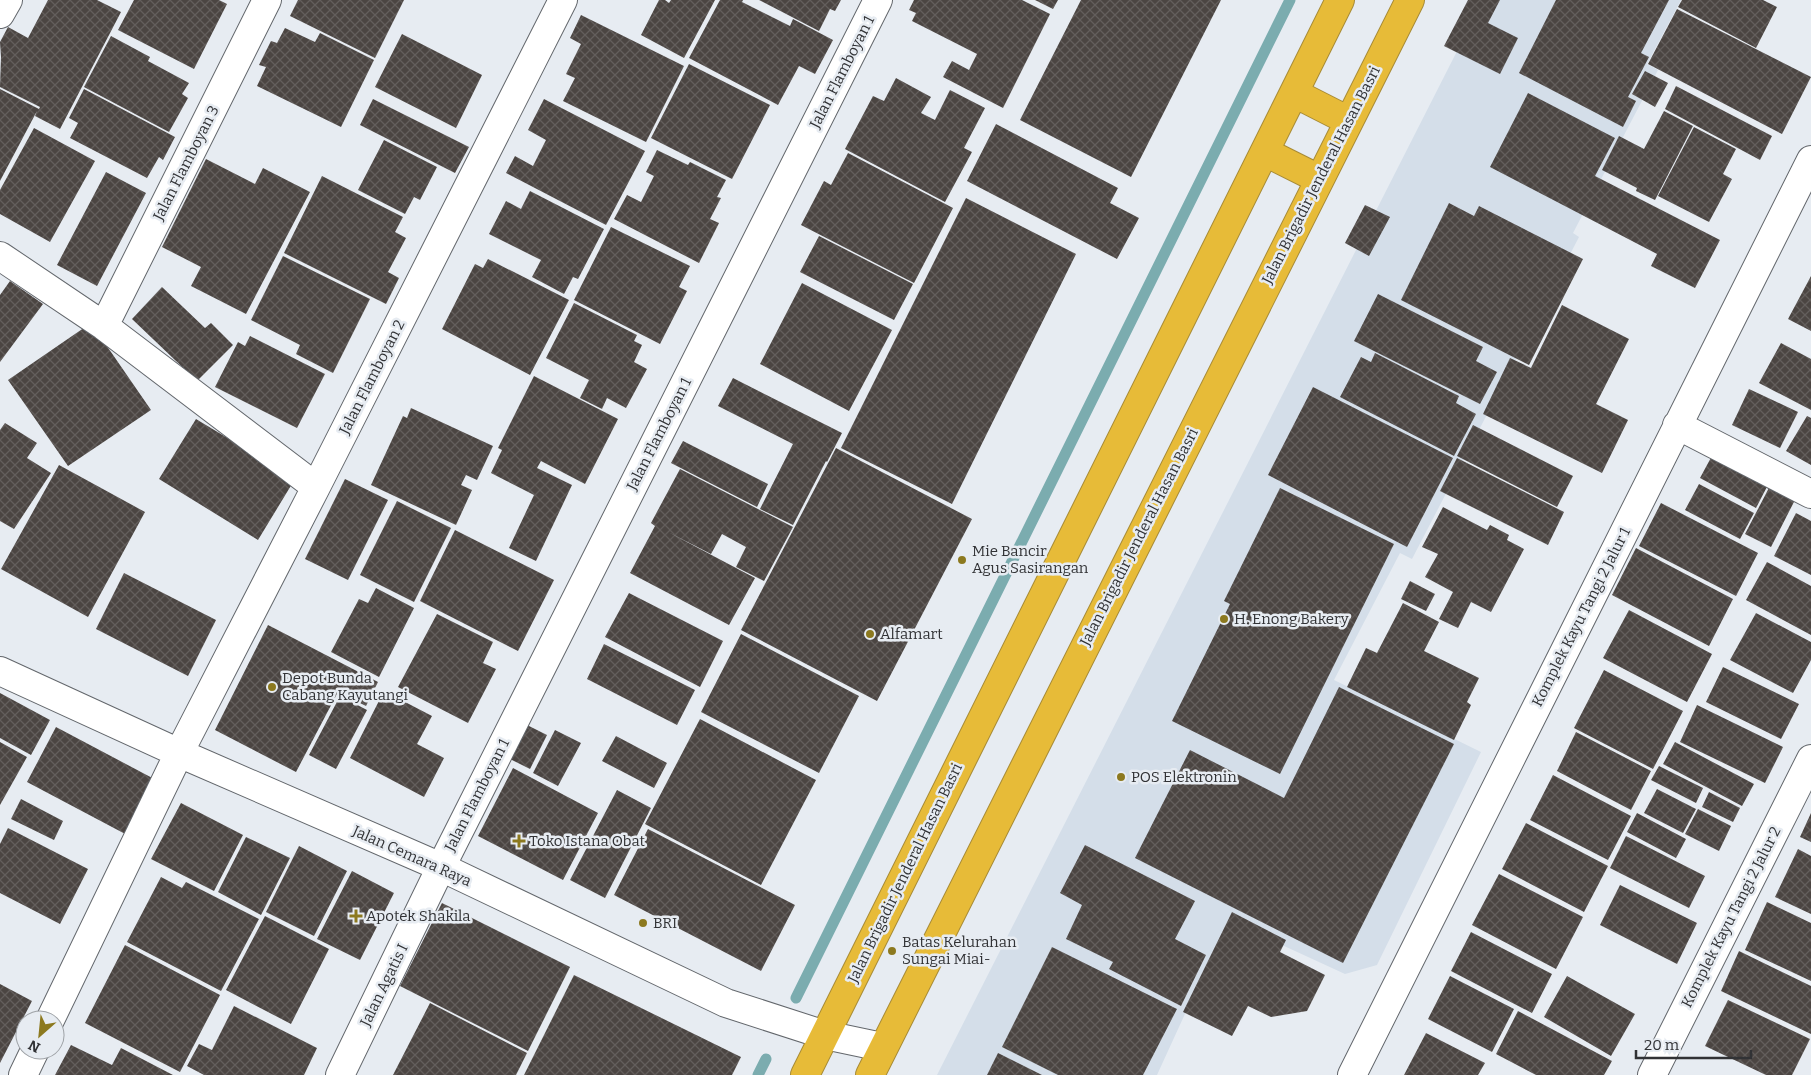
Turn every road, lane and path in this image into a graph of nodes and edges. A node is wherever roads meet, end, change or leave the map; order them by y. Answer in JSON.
{"nodes":[{"id":1,"x":8,"y":0,"type":"edge"},
{"id":2,"x":267,"y":0,"type":"edge"},
{"id":3,"x":563,"y":0,"type":"edge"},
{"id":4,"x":878,"y":0,"type":"edge"},
{"id":5,"x":1340,"y":0,"type":"edge"},
{"id":6,"x":1410,"y":0,"type":"edge"},
{"id":7,"x":0,"y":14,"type":"edge"},
{"id":8,"x":1294,"y":94,"type":"junction"},
{"id":9,"x":1349,"y":121,"type":"junction"},
{"id":10,"x":1264,"y":152,"type":"junction"},
{"id":11,"x":1811,"y":160,"type":"edge"},
{"id":12,"x":1319,"y":179,"type":"junction"},
{"id":13,"x":0,"y":256,"type":"edge"},
{"id":14,"x":104,"y":326,"type":"junction"},
{"id":15,"x":1677,"y":426,"type":"junction"},
{"id":16,"x":316,"y":487,"type":"junction"},
{"id":17,"x":1811,"y":494,"type":"edge"},
{"id":18,"x":0,"y":671,"type":"edge"},
{"id":19,"x":179,"y":753,"type":"junction"},
{"id":20,"x":1811,"y":758,"type":"edge"},
{"id":21,"x":441,"y":868,"type":"junction"},
{"id":22,"x":55,"y":1010,"type":"edge"},
{"id":23,"x":825,"y":1035,"type":"junction"},
{"id":24,"x":882,"y":1048,"type":"junction"},
{"id":25,"x":30,"y":1060,"type":"edge"},
{"id":26,"x":23,"y":1075,"type":"edge"},
{"id":27,"x":340,"y":1075,"type":"edge"},
{"id":28,"x":805,"y":1075,"type":"edge"},
{"id":29,"x":870,"y":1075,"type":"edge"},
{"id":30,"x":1352,"y":1075,"type":"edge"},
{"id":31,"x":1652,"y":1075,"type":"edge"}],
"edges":[{"from":1,"to":7,"type":"street"},
{"from":2,"to":14,"type":"street","name":"Jalan Flamboyan 3"},
{"from":3,"to":16,"type":"street","name":"Jalan Flamboyan 2"},
{"from":4,"to":21,"type":"street","name":"Jalan Flamboyan 1"},
{"from":5,"to":8,"type":"highway","name":"Jalan Brigadir Jenderal Hasan Basri"},
{"from":6,"to":9,"type":"highway","name":"Jalan Brigadir Jenderal Hasan Basri"},
{"from":8,"to":9,"type":"highway"},
{"from":8,"to":10,"type":"highway","name":"Jalan Brigadir Jenderal Hasan Basri"},
{"from":9,"to":12,"type":"highway","name":"Jalan Brigadir Jenderal Hasan Basri"},
{"from":10,"to":12,"type":"highway"},
{"from":10,"to":23,"type":"highway","name":"Jalan Brigadir Jenderal Hasan Basri"},
{"from":11,"to":15,"type":"street","name":"Komplek Kayu Tangi 2 Jalur 1"},
{"from":12,"to":24,"type":"highway","name":"Jalan Brigadir Jenderal Hasan Basri"},
{"from":13,"to":14,"type":"street"},
{"from":14,"to":16,"type":"street"},
{"from":15,"to":17,"type":"street"},
{"from":15,"to":30,"type":"street","name":"Komplek Kayu Tangi 2 Jalur 1"},
{"from":16,"to":19,"type":"street","name":"Jalan Flamboyan 2"},
{"from":18,"to":19,"type":"street","name":"Jalan Cemara Raya"},
{"from":19,"to":21,"type":"street","name":"Jalan Cemara Raya"},
{"from":19,"to":22,"type":"street","name":"Jalan Flamboyan 2"},
{"from":20,"to":31,"type":"street","name":"Komplek Kayu Tangi 2 Jalur 2"},
{"from":21,"to":23,"type":"street","name":"Jalan Cemara Raya"},
{"from":21,"to":27,"type":"street","name":"Jalan Agatis I"},
{"from":23,"to":24,"type":"street","name":"Jalan Cemara Raya"},
{"from":23,"to":28,"type":"highway","name":"Jalan Brigadir Jenderal Hasan Basri"},
{"from":24,"to":29,"type":"highway","name":"Jalan Brigadir Jenderal Hasan Basri"},
{"from":25,"to":26,"type":"street"}]}
